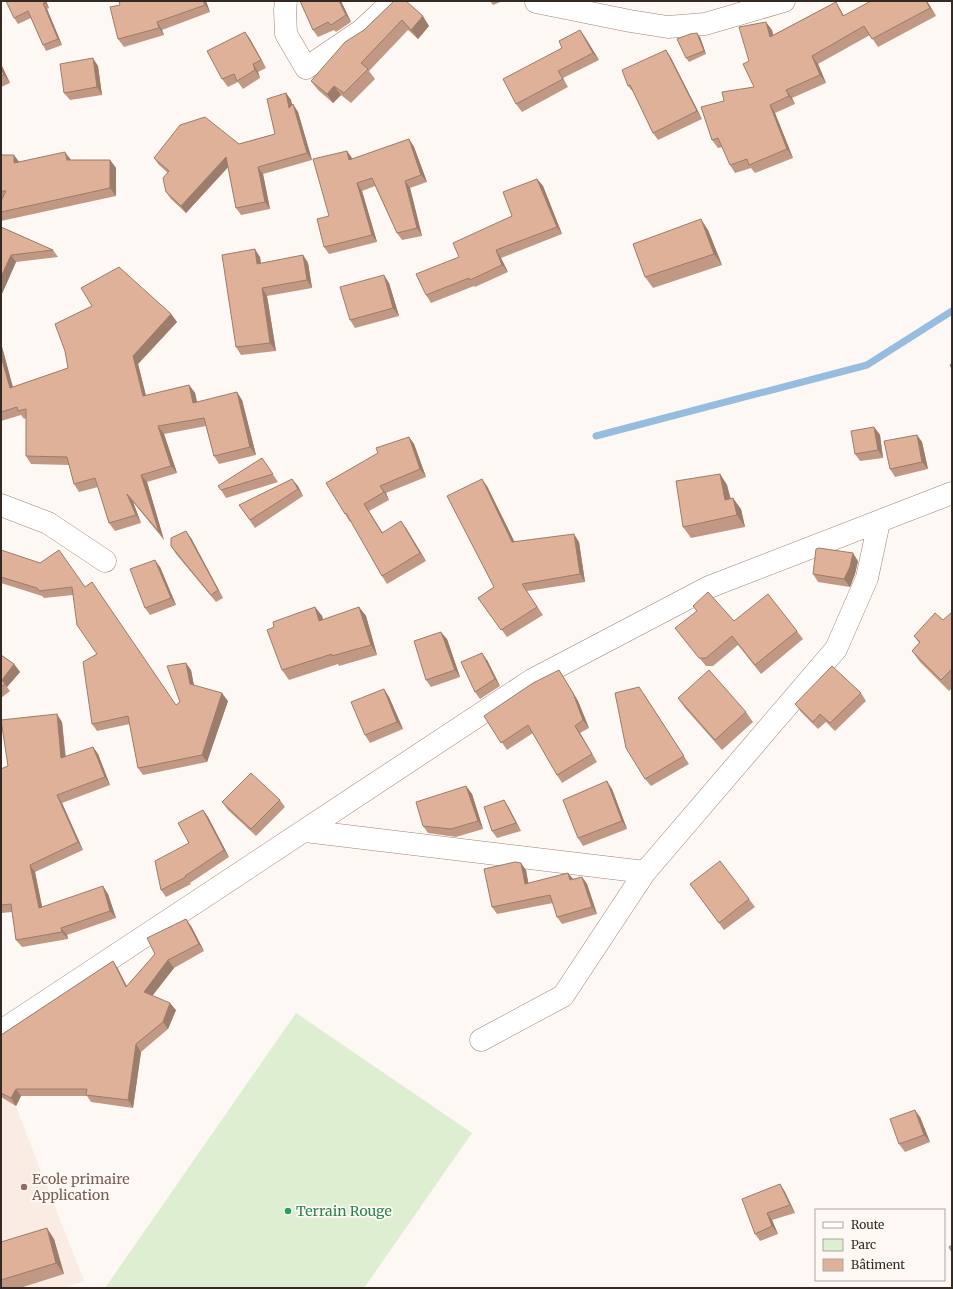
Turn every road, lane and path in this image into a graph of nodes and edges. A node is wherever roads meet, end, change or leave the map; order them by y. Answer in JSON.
{"nodes":[{"id":1,"x":286,"y":1,"type":"edge"},
{"id":2,"x":393,"y":1,"type":"edge"},
{"id":3,"x":784,"y":1,"type":"edge"},
{"id":4,"x":536,"y":2,"type":"edge"},
{"id":5,"x":952,"y":493,"type":"edge"},
{"id":6,"x":1,"y":505,"type":"edge"},
{"id":7,"x":879,"y":522,"type":"junction"},
{"id":8,"x":105,"y":561,"type":"dead end"},
{"id":9,"x":305,"y":831,"type":"junction"},
{"id":10,"x":645,"y":872,"type":"junction"},
{"id":11,"x":1,"y":1031,"type":"edge"},
{"id":12,"x":482,"y":1040,"type":"dead end"}],
"edges":[{"from":1,"to":2,"type":"street"},
{"from":3,"to":4,"type":"street"},
{"from":5,"to":7,"type":"street"},
{"from":6,"to":8,"type":"street"},
{"from":7,"to":9,"type":"street"},
{"from":7,"to":10,"type":"street"},
{"from":9,"to":10,"type":"street"},
{"from":9,"to":11,"type":"street"},
{"from":10,"to":12,"type":"street"}]}
